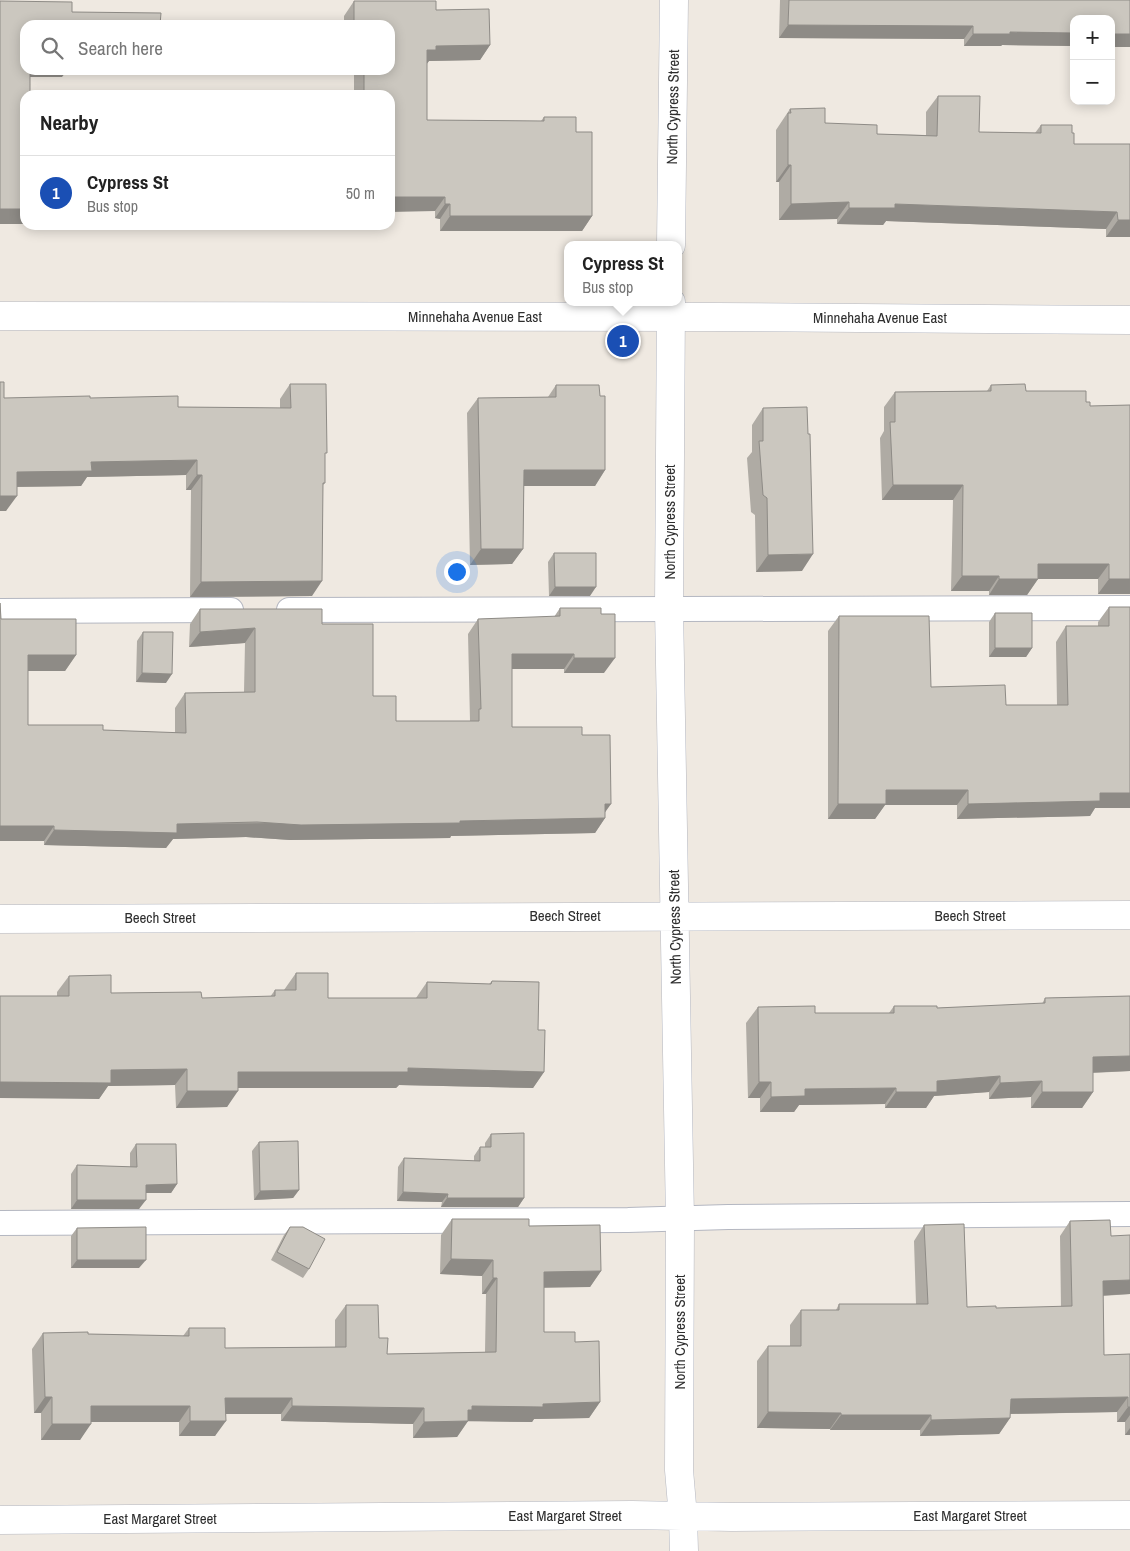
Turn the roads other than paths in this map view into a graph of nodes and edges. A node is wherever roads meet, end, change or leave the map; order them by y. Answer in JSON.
{"nodes":[{"id":1,"x":674,"y":0,"type":"edge"},
{"id":2,"x":672,"y":241,"type":"edge"},
{"id":3,"x":671,"y":310,"type":"edge"},
{"id":4,"x":0,"y":316,"type":"edge"},
{"id":5,"x":1130,"y":320,"type":"edge"},
{"id":6,"x":669,"y":608,"type":"junction"},
{"id":7,"x":1130,"y":608,"type":"edge"},
{"id":8,"x":0,"y":611,"type":"edge"},
{"id":9,"x":1130,"y":915,"type":"edge"},
{"id":10,"x":674,"y":916,"type":"junction"},
{"id":11,"x":0,"y":919,"type":"edge"},
{"id":12,"x":1130,"y":1214,"type":"edge"},
{"id":13,"x":680,"y":1219,"type":"junction"},
{"id":14,"x":0,"y":1223,"type":"edge"},
{"id":15,"x":1130,"y":1515,"type":"edge"},
{"id":16,"x":683,"y":1517,"type":"junction"},
{"id":17,"x":0,"y":1520,"type":"edge"},
{"id":18,"x":684,"y":1551,"type":"edge"}],
"edges":[{"from":1,"to":2,"type":"street","name":"North Cypress Street"},
{"from":3,"to":4,"type":"street","name":"Minnehaha Avenue East"},
{"from":3,"to":5,"type":"street","name":"Minnehaha Avenue East"},
{"from":3,"to":6,"type":"street","name":"North Cypress Street"},
{"from":6,"to":7,"type":"lane"},
{"from":6,"to":8,"type":"lane"},
{"from":6,"to":10,"type":"street","name":"North Cypress Street"},
{"from":9,"to":10,"type":"street","name":"Beech Street"},
{"from":10,"to":11,"type":"street","name":"Beech Street"},
{"from":10,"to":13,"type":"street","name":"North Cypress Street"},
{"from":12,"to":13,"type":"lane"},
{"from":13,"to":14,"type":"lane"},
{"from":13,"to":16,"type":"street","name":"North Cypress Street"},
{"from":15,"to":16,"type":"street","name":"East Margaret Street"},
{"from":16,"to":17,"type":"street","name":"East Margaret Street"},
{"from":16,"to":18,"type":"street","name":"North Cypress Street"}]}
